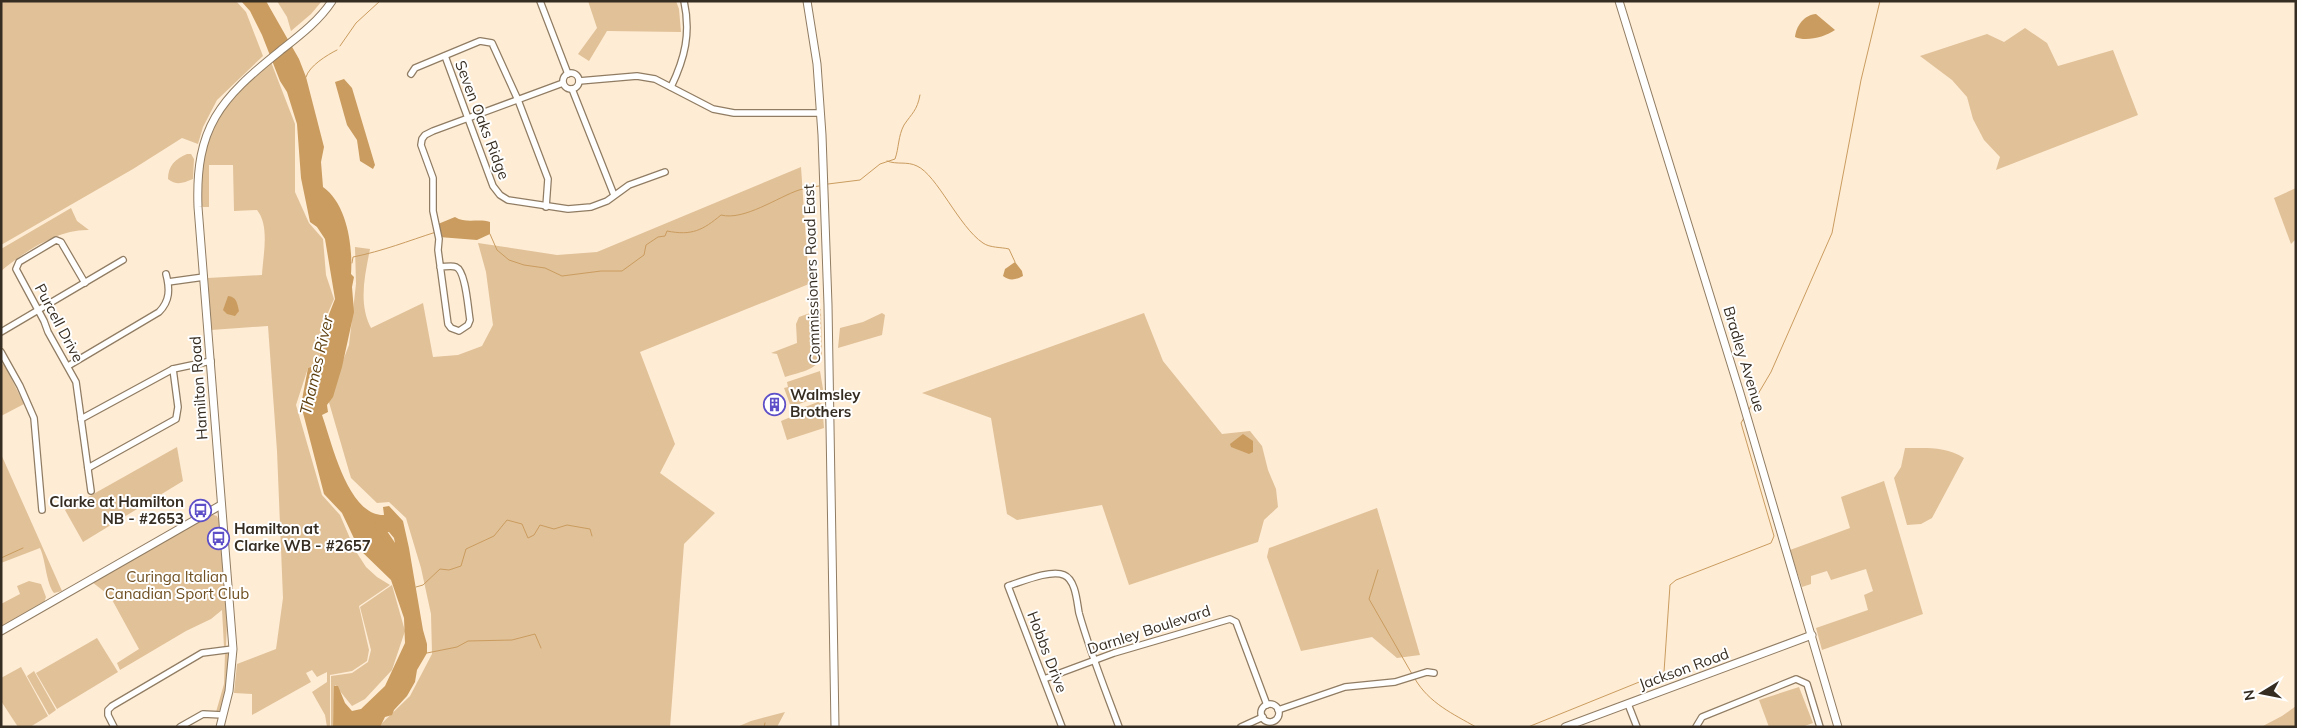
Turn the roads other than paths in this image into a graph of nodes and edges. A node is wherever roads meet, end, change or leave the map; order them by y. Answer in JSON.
{"nodes":[{"id":1,"x":332,"y":1,"type":"edge"},
{"id":2,"x":540,"y":1,"type":"edge"},
{"id":3,"x":684,"y":1,"type":"edge"},
{"id":4,"x":807,"y":1,"type":"edge"},
{"id":5,"x":1619,"y":1,"type":"edge"},
{"id":6,"x":444,"y":56,"type":"junction"},
{"id":7,"x":411,"y":74,"type":"dead end"},
{"id":8,"x":568,"y":74,"type":"junction"},
{"id":9,"x":579,"y":81,"type":"junction"},
{"id":10,"x":563,"y":83,"type":"junction"},
{"id":11,"x":671,"y":87,"type":"junction"},
{"id":12,"x":572,"y":89,"type":"junction"},
{"id":13,"x":518,"y":100,"type":"junction"},
{"id":14,"x":820,"y":113,"type":"junction"},
{"id":15,"x":468,"y":119,"type":"junction"},
{"id":16,"x":665,"y":172,"type":"dead end"},
{"id":17,"x":614,"y":195,"type":"junction"},
{"id":18,"x":546,"y":206,"type":"junction"},
{"id":19,"x":123,"y":260,"type":"dead end"},
{"id":20,"x":440,"y":267,"type":"junction"},
{"id":21,"x":166,"y":274,"type":"dead end"},
{"id":22,"x":204,"y":277,"type":"junction"},
{"id":23,"x":168,"y":282,"type":"junction"},
{"id":24,"x":85,"y":283,"type":"junction"},
{"id":25,"x":39,"y":310,"type":"junction"},
{"id":26,"x":1,"y":332,"type":"edge"},
{"id":27,"x":1,"y":352,"type":"edge"},
{"id":28,"x":210,"y":361,"type":"junction"},
{"id":29,"x":68,"y":366,"type":"junction"},
{"id":30,"x":173,"y":369,"type":"junction"},
{"id":31,"x":81,"y":419,"type":"junction"},
{"id":32,"x":88,"y":468,"type":"junction"},
{"id":33,"x":91,"y":491,"type":"dead end"},
{"id":34,"x":221,"y":505,"type":"junction"},
{"id":35,"x":42,"y":510,"type":"dead end"},
{"id":36,"x":1,"y":631,"type":"edge"},
{"id":37,"x":1812,"y":635,"type":"junction"},
{"id":38,"x":233,"y":649,"type":"junction"},
{"id":39,"x":1094,"y":661,"type":"junction"},
{"id":40,"x":1434,"y":673,"type":"dead end"},
{"id":41,"x":1044,"y":679,"type":"junction"},
{"id":42,"x":1628,"y":704,"type":"junction"},
{"id":43,"x":1267,"y":705,"type":"junction"},
{"id":44,"x":1278,"y":710,"type":"junction"},
{"id":45,"x":223,"y":715,"type":"junction"},
{"id":46,"x":1262,"y":717,"type":"junction"},
{"id":47,"x":1274,"y":724,"type":"edge"},
{"id":48,"x":1818,"y":726,"type":"edge"},
{"id":49,"x":114,"y":727,"type":"edge"},
{"id":50,"x":180,"y":727,"type":"edge"},
{"id":51,"x":220,"y":727,"type":"edge"},
{"id":52,"x":835,"y":727,"type":"edge"},
{"id":53,"x":1062,"y":727,"type":"edge"},
{"id":54,"x":1118,"y":727,"type":"edge"},
{"id":55,"x":1241,"y":727,"type":"edge"},
{"id":56,"x":1565,"y":727,"type":"edge"},
{"id":57,"x":1637,"y":727,"type":"edge"},
{"id":58,"x":1696,"y":727,"type":"edge"},
{"id":59,"x":1838,"y":727,"type":"edge"}],
"edges":[{"from":1,"to":22,"type":"main road","name":"Hamilton Road"},
{"from":2,"to":8,"type":"street"},
{"from":3,"to":11,"type":"street"},
{"from":4,"to":14,"type":"main road","name":"Commissioners Road East"},
{"from":5,"to":37,"type":"main road","name":"Bradley Avenue"},
{"from":6,"to":7,"type":"street"},
{"from":6,"to":13,"type":"street"},
{"from":6,"to":15,"type":"street","name":"Seven Oaks Ridge"},
{"from":8,"to":9,"type":"street"},
{"from":8,"to":10,"type":"street"},
{"from":9,"to":11,"type":"street"},
{"from":9,"to":12,"type":"street"},
{"from":10,"to":12,"type":"street"},
{"from":10,"to":13,"type":"street"},
{"from":11,"to":14,"type":"street"},
{"from":12,"to":17,"type":"street"},
{"from":13,"to":15,"type":"street"},
{"from":13,"to":18,"type":"street"},
{"from":14,"to":52,"type":"main road","name":"Commissioners Road East"},
{"from":15,"to":18,"type":"street","name":"Seven Oaks Ridge"},
{"from":15,"to":20,"type":"street"},
{"from":16,"to":17,"type":"street","name":"Seven Oaks Ridge"},
{"from":17,"to":18,"type":"street","name":"Seven Oaks Ridge"},
{"from":19,"to":24,"type":"street"},
{"from":20,"to":20,"type":"street"},
{"from":21,"to":23,"type":"street"},
{"from":22,"to":23,"type":"street"},
{"from":22,"to":28,"type":"main road","name":"Hamilton Road"},
{"from":23,"to":29,"type":"street"},
{"from":24,"to":25,"type":"street"},
{"from":24,"to":25,"type":"street","name":"Purcell Drive"},
{"from":25,"to":26,"type":"street"},
{"from":25,"to":29,"type":"street","name":"Purcell Drive"},
{"from":27,"to":35,"type":"street"},
{"from":28,"to":30,"type":"street"},
{"from":28,"to":34,"type":"main road","name":"Hamilton Road"},
{"from":29,"to":31,"type":"street","name":"Purcell Drive"},
{"from":30,"to":31,"type":"street"},
{"from":30,"to":32,"type":"street"},
{"from":31,"to":32,"type":"street","name":"Purcell Drive"},
{"from":32,"to":33,"type":"street","name":"Purcell Drive"},
{"from":34,"to":36,"type":"main road"},
{"from":34,"to":38,"type":"main road","name":"Hamilton Road"},
{"from":37,"to":42,"type":"main road","name":"Jackson Road"},
{"from":37,"to":59,"type":"main road","name":"Bradley Avenue"},
{"from":38,"to":45,"type":"main road","name":"Hamilton Road"},
{"from":38,"to":49,"type":"street"},
{"from":39,"to":41,"type":"street","name":"Darnley Boulevard"},
{"from":39,"to":41,"type":"street","name":"Hobbs Drive"},
{"from":39,"to":43,"type":"street","name":"Darnley Boulevard"},
{"from":39,"to":54,"type":"street"},
{"from":40,"to":44,"type":"street"},
{"from":41,"to":53,"type":"street","name":"Hobbs Drive"},
{"from":42,"to":56,"type":"main road","name":"Jackson Road"},
{"from":42,"to":57,"type":"street"},
{"from":43,"to":44,"type":"street"},
{"from":43,"to":46,"type":"street"},
{"from":44,"to":47,"type":"street"},
{"from":45,"to":50,"type":"street"},
{"from":45,"to":51,"type":"main road","name":"Hamilton Road"},
{"from":46,"to":47,"type":"street"},
{"from":46,"to":55,"type":"street"},
{"from":48,"to":58,"type":"street"}]}
